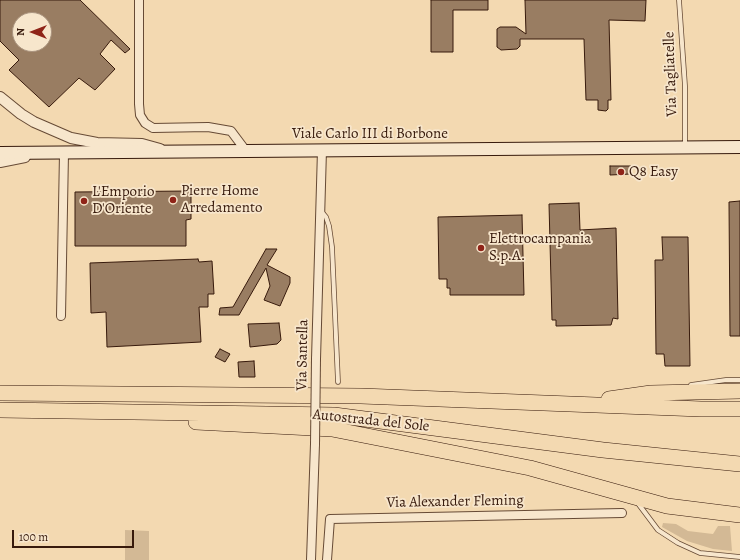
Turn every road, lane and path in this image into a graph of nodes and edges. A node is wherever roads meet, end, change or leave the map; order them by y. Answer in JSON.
{"nodes":[{"id":1,"x":139,"y":0,"type":"edge"},
{"id":2,"x":679,"y":0,"type":"edge"},
{"id":3,"x":0,"y":97,"type":"edge"},
{"id":4,"x":740,"y":147,"type":"edge"},
{"id":5,"x":685,"y":148,"type":"junction"},
{"id":6,"x":322,"y":150,"type":"junction"},
{"id":7,"x":246,"y":151,"type":"junction"},
{"id":8,"x":170,"y":152,"type":"junction"},
{"id":9,"x":0,"y":153,"type":"edge"},
{"id":10,"x":60,"y":153,"type":"junction"},
{"id":11,"x":0,"y":162,"type":"edge"},
{"id":12,"x":320,"y":210,"type":"junction"},
{"id":13,"x":61,"y":316,"type":"dead end"},
{"id":14,"x":740,"y":380,"type":"edge"},
{"id":15,"x":338,"y":382,"type":"dead end"},
{"id":16,"x":740,"y":391,"type":"edge"},
{"id":17,"x":0,"y":393,"type":"edge"},
{"id":18,"x":651,"y":393,"type":"junction"},
{"id":19,"x":575,"y":403,"type":"junction"},
{"id":20,"x":740,"y":409,"type":"edge"},
{"id":21,"x":0,"y":410,"type":"edge"},
{"id":22,"x":134,"y":412,"type":"junction"},
{"id":23,"x":740,"y":464,"type":"edge"},
{"id":24,"x":634,"y":497,"type":"junction"},
{"id":25,"x":622,"y":513,"type":"dead end"},
{"id":26,"x":740,"y":515,"type":"edge"},
{"id":27,"x":740,"y":557,"type":"edge"},
{"id":28,"x":311,"y":560,"type":"edge"},
{"id":29,"x":327,"y":560,"type":"edge"}],
"edges":[{"from":1,"to":7,"type":"street"},
{"from":2,"to":5,"type":"lane","name":"Via Tagliatelle"},
{"from":3,"to":8,"type":"street"},
{"from":4,"to":5,"type":"main road","name":"Viale Carlo III di Borbone"},
{"from":5,"to":6,"type":"main road","name":"Viale Carlo III di Borbone"},
{"from":6,"to":7,"type":"main road","name":"Viale Carlo III di Borbone"},
{"from":6,"to":12,"type":"street","name":"Via Santella"},
{"from":7,"to":8,"type":"main road","name":"Viale Carlo III di Borbone"},
{"from":8,"to":10,"type":"main road","name":"Viale Carlo III di Borbone"},
{"from":9,"to":10,"type":"main road","name":"Viale Carlo III di Borbone"},
{"from":10,"to":11,"type":"street"},
{"from":10,"to":13,"type":"street"},
{"from":12,"to":15,"type":"lane"},
{"from":12,"to":28,"type":"street","name":"Via Santella","bridge":true},
{"from":14,"to":18,"type":"lane"},
{"from":16,"to":18,"type":"highway"},
{"from":17,"to":19,"type":"highway","name":"Autostrada del Sole"},
{"from":18,"to":19,"type":"highway"},
{"from":19,"to":20,"type":"highway","name":"Autostrada del Sole"},
{"from":21,"to":22,"type":"highway","name":"Autostrada del Sole"},
{"from":22,"to":23,"type":"highway","name":"Autostrada del Sole"},
{"from":22,"to":24,"type":"highway"},
{"from":24,"to":26,"type":"highway"},
{"from":24,"to":27,"type":"lane"},
{"from":25,"to":29,"type":"street","name":"Via Alexander Fleming"}]}
